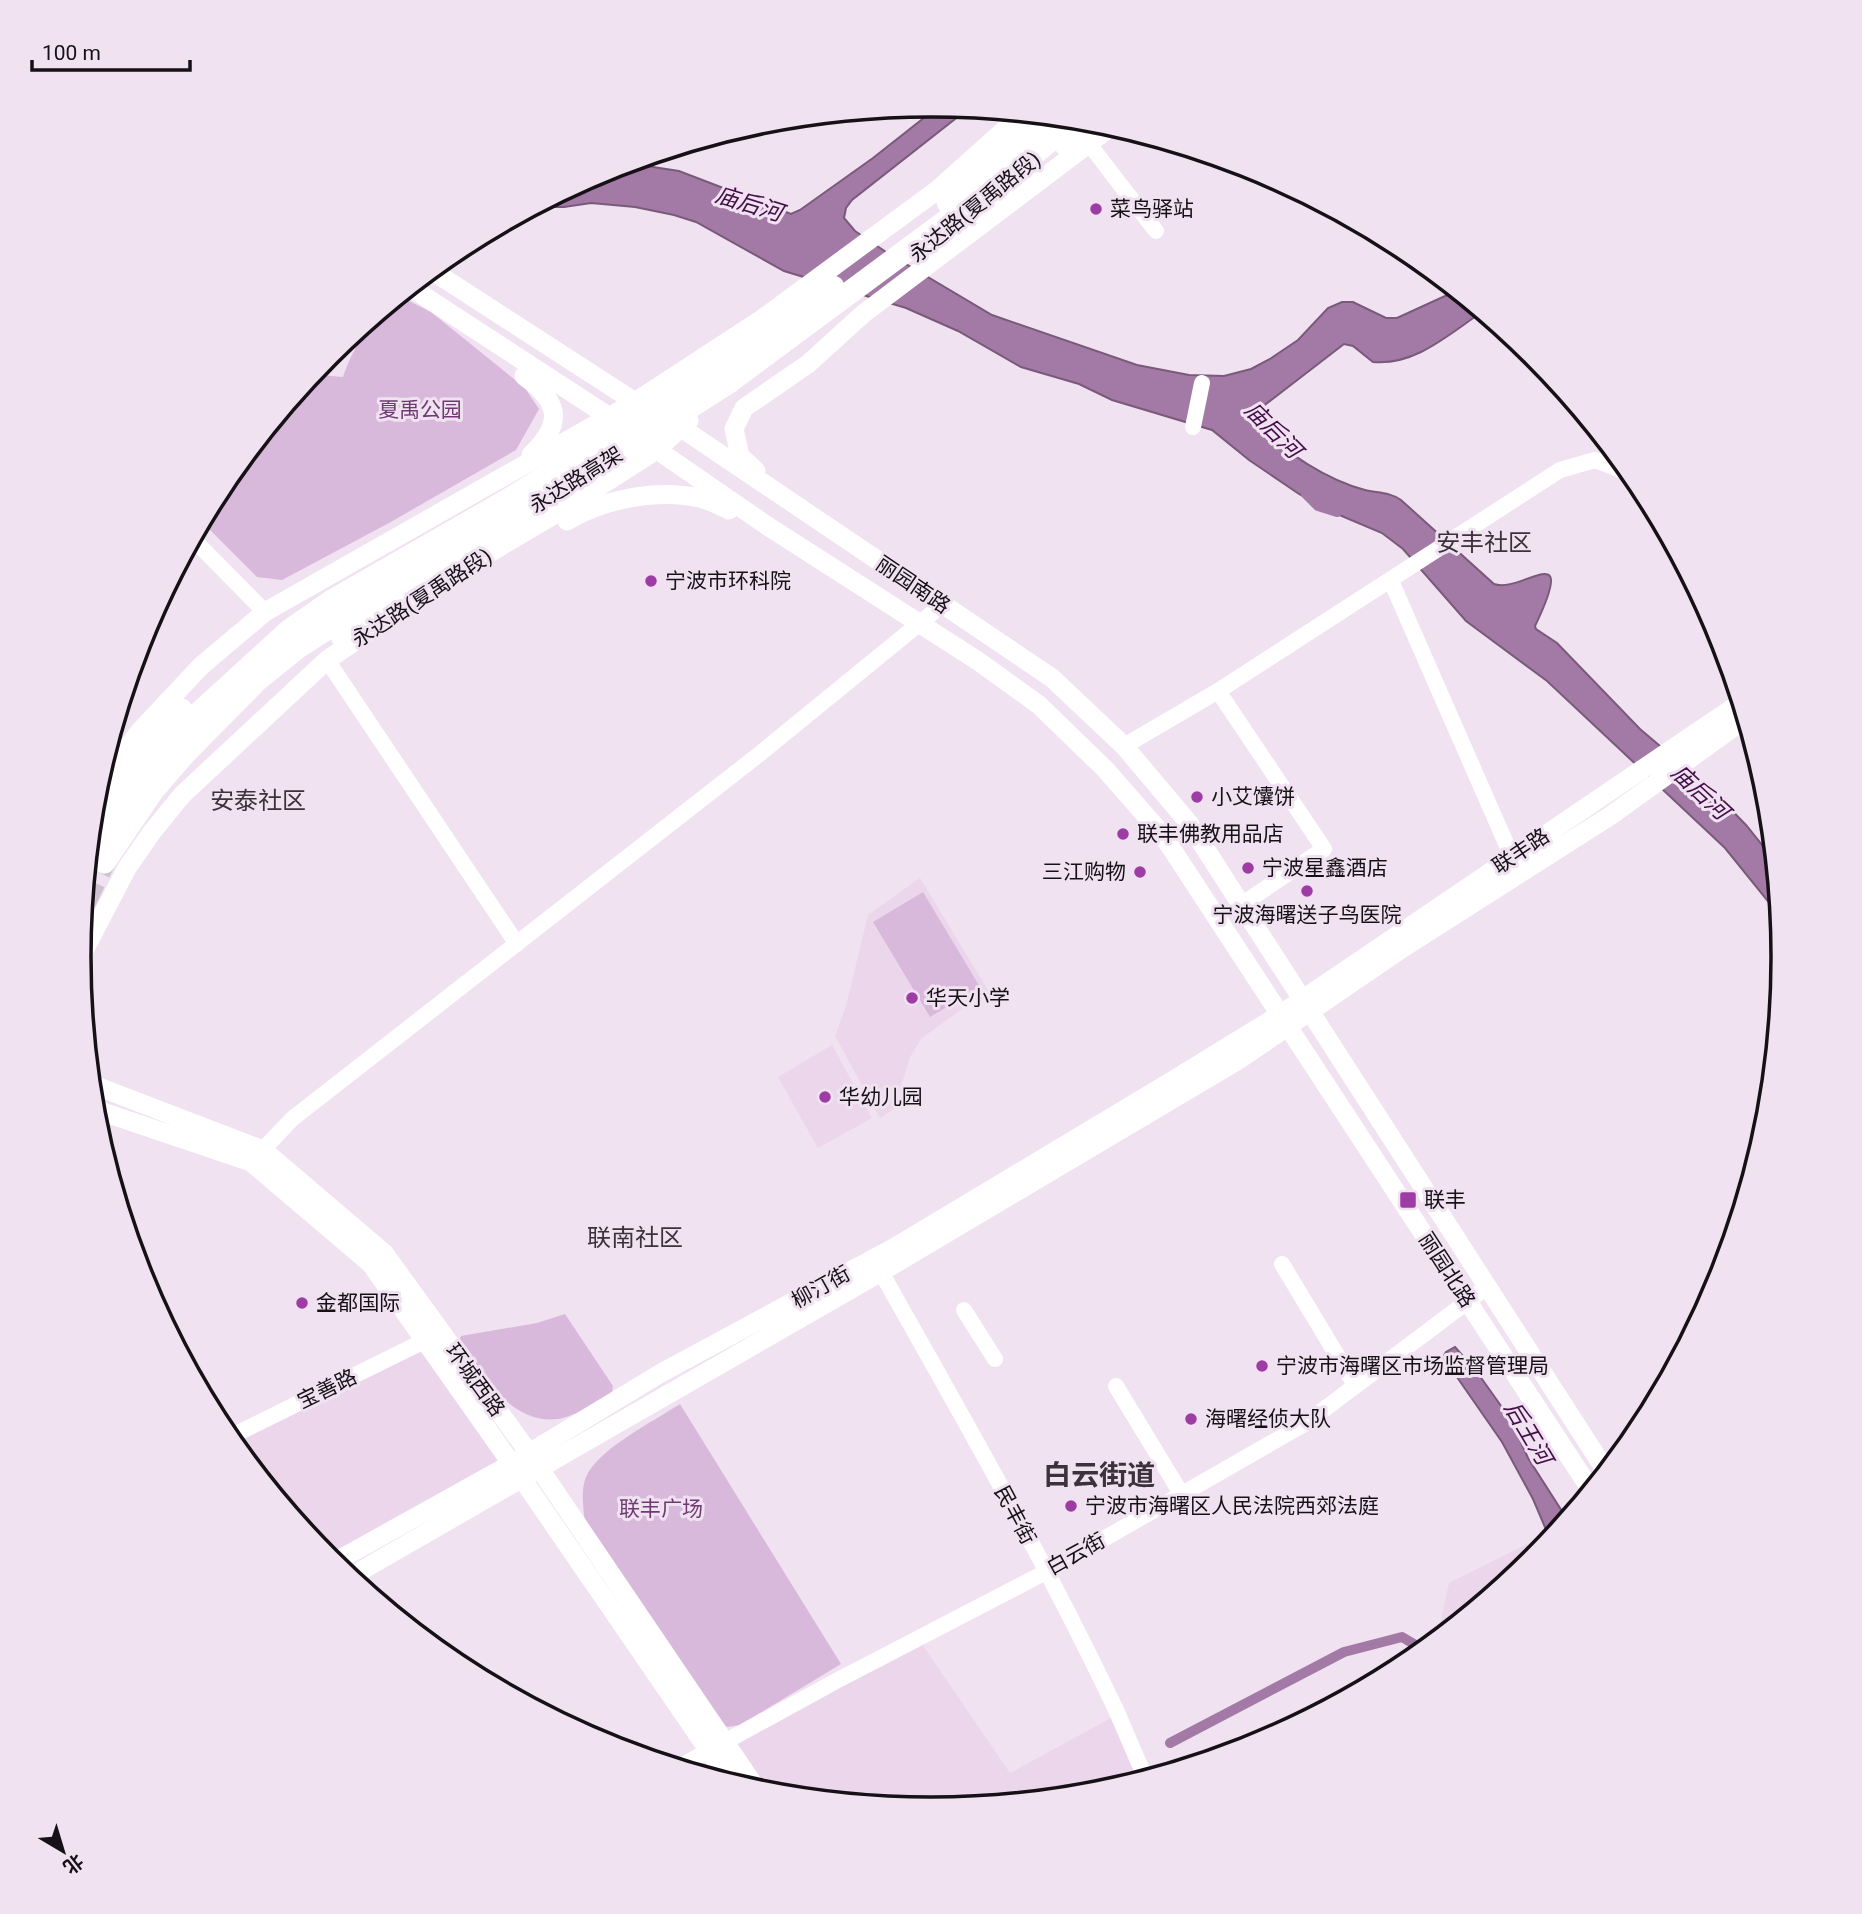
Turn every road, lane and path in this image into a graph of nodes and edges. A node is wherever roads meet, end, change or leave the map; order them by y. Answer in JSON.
{"nodes":[{"id":1,"x":1014,"y":122,"type":"edge"},
{"id":2,"x":1037,"y":124,"type":"edge"},
{"id":3,"x":1069,"y":129,"type":"edge"},
{"id":4,"x":1070,"y":129,"type":"edge"},
{"id":5,"x":1070,"y":129,"type":"edge"},
{"id":6,"x":1084,"y":131,"type":"edge"},
{"id":7,"x":1100,"y":134,"type":"edge"},
{"id":8,"x":1089,"y":143,"type":"junction"},
{"id":9,"x":1156,"y":232,"type":"dead end"},
{"id":10,"x":907,"y":270,"type":"junction"},
{"id":11,"x":440,"y":276,"type":"edge"},
{"id":12,"x":418,"y":292,"type":"edge"},
{"id":13,"x":446,"y":310,"type":"junction"},
{"id":14,"x":1202,"y":383,"type":"dead end"},
{"id":15,"x":635,"y":402,"type":"junction"},
{"id":16,"x":608,"y":416,"type":"junction"},
{"id":17,"x":680,"y":427,"type":"junction"},
{"id":18,"x":1193,"y":427,"type":"dead end"},
{"id":19,"x":655,"y":451,"type":"junction"},
{"id":20,"x":1612,"y":466,"type":"edge"},
{"id":21,"x":506,"y":489,"type":"junction"},
{"id":22,"x":784,"y":499,"type":"junction"},
{"id":23,"x":766,"y":525,"type":"junction"},
{"id":24,"x":199,"y":545,"type":"edge"},
{"id":25,"x":450,"y":546,"type":"junction"},
{"id":26,"x":1388,"y":583,"type":"junction"},
{"id":27,"x":942,"y":605,"type":"junction"},
{"id":28,"x":408,"y":606,"type":"junction"},
{"id":29,"x":265,"y":612,"type":"junction"},
{"id":30,"x":920,"y":624,"type":"junction"},
{"id":31,"x":327,"y":660,"type":"junction"},
{"id":32,"x":1218,"y":691,"type":"junction"},
{"id":33,"x":1733,"y":711,"type":"edge"},
{"id":34,"x":1737,"y":722,"type":"edge"},
{"id":35,"x":1718,"y":728,"type":"junction"},
{"id":36,"x":1124,"y":746,"type":"junction"},
{"id":37,"x":112,"y":775,"type":"edge"},
{"id":38,"x":153,"y":790,"type":"junction"},
{"id":39,"x":107,"y":794,"type":"edge"},
{"id":40,"x":97,"y":856,"type":"edge"},
{"id":41,"x":1512,"y":857,"type":"junction"},
{"id":42,"x":1241,"y":905,"type":"junction"},
{"id":43,"x":92,"y":936,"type":"edge"},
{"id":44,"x":517,"y":944,"type":"junction"},
{"id":45,"x":1306,"y":1005,"type":"junction"},
{"id":46,"x":1285,"y":1021,"type":"junction"},
{"id":47,"x":102,"y":1089,"type":"edge"},
{"id":48,"x":106,"y":1112,"type":"edge"},
{"id":49,"x":257,"y":1156,"type":"junction"},
{"id":50,"x":878,"y":1264,"type":"junction"},
{"id":51,"x":1282,"y":1264,"type":"dead end"},
{"id":52,"x":1488,"y":1286,"type":"junction"},
{"id":53,"x":1467,"y":1300,"type":"junction"},
{"id":54,"x":964,"y":1310,"type":"dead end"},
{"id":55,"x":426,"y":1340,"type":"junction"},
{"id":56,"x":995,"y":1359,"type":"dead end"},
{"id":57,"x":1355,"y":1385,"type":"junction"},
{"id":58,"x":1116,"y":1386,"type":"dead end"},
{"id":59,"x":239,"y":1432,"type":"edge"},
{"id":60,"x":528,"y":1453,"type":"junction"},
{"id":61,"x":1601,"y":1463,"type":"edge"},
{"id":62,"x":511,"y":1464,"type":"junction"},
{"id":63,"x":531,"y":1475,"type":"junction"},
{"id":64,"x":1586,"y":1482,"type":"edge"},
{"id":65,"x":1182,"y":1495,"type":"junction"},
{"id":66,"x":343,"y":1557,"type":"edge"},
{"id":67,"x":359,"y":1572,"type":"edge"},
{"id":68,"x":1046,"y":1572,"type":"junction"},
{"id":69,"x":717,"y":1746,"type":"junction"},
{"id":70,"x":690,"y":1761,"type":"edge"},
{"id":71,"x":1142,"y":1769,"type":"edge"},
{"id":72,"x":726,"y":1771,"type":"edge"},
{"id":73,"x":744,"y":1775,"type":"edge"}],
"edges":[{"from":1,"to":15,"type":"main road","name":"永达路(夏禹路段)"},
{"from":2,"to":21,"type":"highway","name":"永达路高架"},
{"from":3,"to":25,"type":"highway","name":"永达路高架"},
{"from":4,"to":10,"type":"main road","name":"永达路(夏禹路段)"},
{"from":5,"to":17,"type":"highway"},
{"from":6,"to":8,"type":"street"},
{"from":7,"to":8,"type":"main road"},
{"from":8,"to":9,"type":"street"},
{"from":8,"to":10,"type":"main road"},
{"from":10,"to":17,"type":"main road","name":"永达路(夏禹路段)"},
{"from":10,"to":22,"type":"main road"},
{"from":11,"to":15,"type":"main road","name":"丽园南路"},
{"from":12,"to":13,"type":"main road","name":"丽园南路"},
{"from":13,"to":16,"type":"main road","name":"丽园南路"},
{"from":13,"to":21,"type":"main road"},
{"from":14,"to":18,"type":"street"},
{"from":15,"to":16,"type":"main road"},
{"from":15,"to":17,"type":"main road","name":"丽园南路"},
{"from":16,"to":19,"type":"main road","name":"丽园南路"},
{"from":16,"to":21,"type":"main road"},
{"from":17,"to":19,"type":"main road","name":"永达路(夏禹路段)"},
{"from":17,"to":22,"type":"main road","name":"丽园南路"},
{"from":19,"to":23,"type":"main road","name":"丽园南路"},
{"from":19,"to":25,"type":"main road","name":"永达路(夏禹路段)"},
{"from":20,"to":26,"type":"street"},
{"from":21,"to":25,"type":"highway","name":"永达路高架"},
{"from":21,"to":29,"type":"main road"},
{"from":22,"to":27,"type":"main road","name":"丽园南路"},
{"from":23,"to":25,"type":"main road"},
{"from":23,"to":30,"type":"main road","name":"丽园南路"},
{"from":24,"to":29,"type":"street"},
{"from":25,"to":28,"type":"main road","name":"永达路(夏禹路段)"},
{"from":25,"to":38,"type":"highway","name":"永达路高架"},
{"from":25,"to":39,"type":"highway"},
{"from":25,"to":40,"type":"highway","name":"永达路高架"},
{"from":26,"to":32,"type":"street"},
{"from":26,"to":41,"type":"street"},
{"from":27,"to":30,"type":"street"},
{"from":27,"to":36,"type":"main road","name":"丽园南路"},
{"from":28,"to":31,"type":"main road","name":"永达路(夏禹路段)"},
{"from":28,"to":38,"type":"highway"},
{"from":29,"to":37,"type":"main road"},
{"from":30,"to":44,"type":"street"},
{"from":30,"to":46,"type":"main road","name":"丽园南路"},
{"from":31,"to":43,"type":"main road","name":"永达路(夏禹路段)"},
{"from":31,"to":44,"type":"street"},
{"from":32,"to":36,"type":"street"},
{"from":32,"to":42,"type":"street"},
{"from":33,"to":35,"type":"main road","name":"联丰路"},
{"from":34,"to":35,"type":"main road","name":"联丰路"},
{"from":35,"to":41,"type":"main road","name":"联丰路"},
{"from":35,"to":45,"type":"main road","name":"联丰路"},
{"from":36,"to":42,"type":"main road","name":"丽园南路"},
{"from":38,"to":40,"type":"highway","name":"永达路高架"},
{"from":41,"to":45,"type":"main road","name":"联丰路"},
{"from":42,"to":45,"type":"main road","name":"丽园南路"},
{"from":44,"to":49,"type":"street"},
{"from":45,"to":46,"type":"main road","name":"柳汀街"},
{"from":45,"to":52,"type":"main road","name":"丽园北路"},
{"from":46,"to":50,"type":"main road","name":"柳汀街"},
{"from":46,"to":53,"type":"main road","name":"丽园北路"},
{"from":47,"to":49,"type":"main road","name":"环城西路"},
{"from":48,"to":49,"type":"main road","name":"环城西路"},
{"from":49,"to":55,"type":"main road","name":"环城西路"},
{"from":49,"to":60,"type":"main road","name":"环城西路"},
{"from":50,"to":60,"type":"main road","name":"柳汀街"},
{"from":50,"to":63,"type":"main road","name":"柳汀街"},
{"from":50,"to":68,"type":"street","name":"民丰街"},
{"from":51,"to":57,"type":"street"},
{"from":52,"to":53,"type":"street","name":"白云街"},
{"from":52,"to":61,"type":"main road","name":"丽园北路"},
{"from":53,"to":57,"type":"street","name":"白云街"},
{"from":53,"to":64,"type":"main road","name":"丽园北路"},
{"from":54,"to":56,"type":"street"},
{"from":55,"to":59,"type":"street","name":"宝善路"},
{"from":55,"to":62,"type":"main road","name":"环城西路"},
{"from":57,"to":65,"type":"street","name":"白云街"},
{"from":58,"to":65,"type":"street"},
{"from":60,"to":62,"type":"main road","name":"柳汀街"},
{"from":60,"to":63,"type":"main road","name":"环城西路"},
{"from":62,"to":63,"type":"main road","name":"环城西路"},
{"from":62,"to":66,"type":"main road","name":"柳汀街"},
{"from":63,"to":67,"type":"main road","name":"柳汀街"},
{"from":63,"to":69,"type":"main road","name":"环城西路"},
{"from":65,"to":68,"type":"street","name":"白云街"},
{"from":68,"to":69,"type":"street","name":"白云街"},
{"from":68,"to":71,"type":"street","name":"民丰街"},
{"from":69,"to":70,"type":"street","name":"白云街"},
{"from":69,"to":72,"type":"main road","name":"环城西路"},
{"from":69,"to":73,"type":"main road","name":"环城西路"}]}
